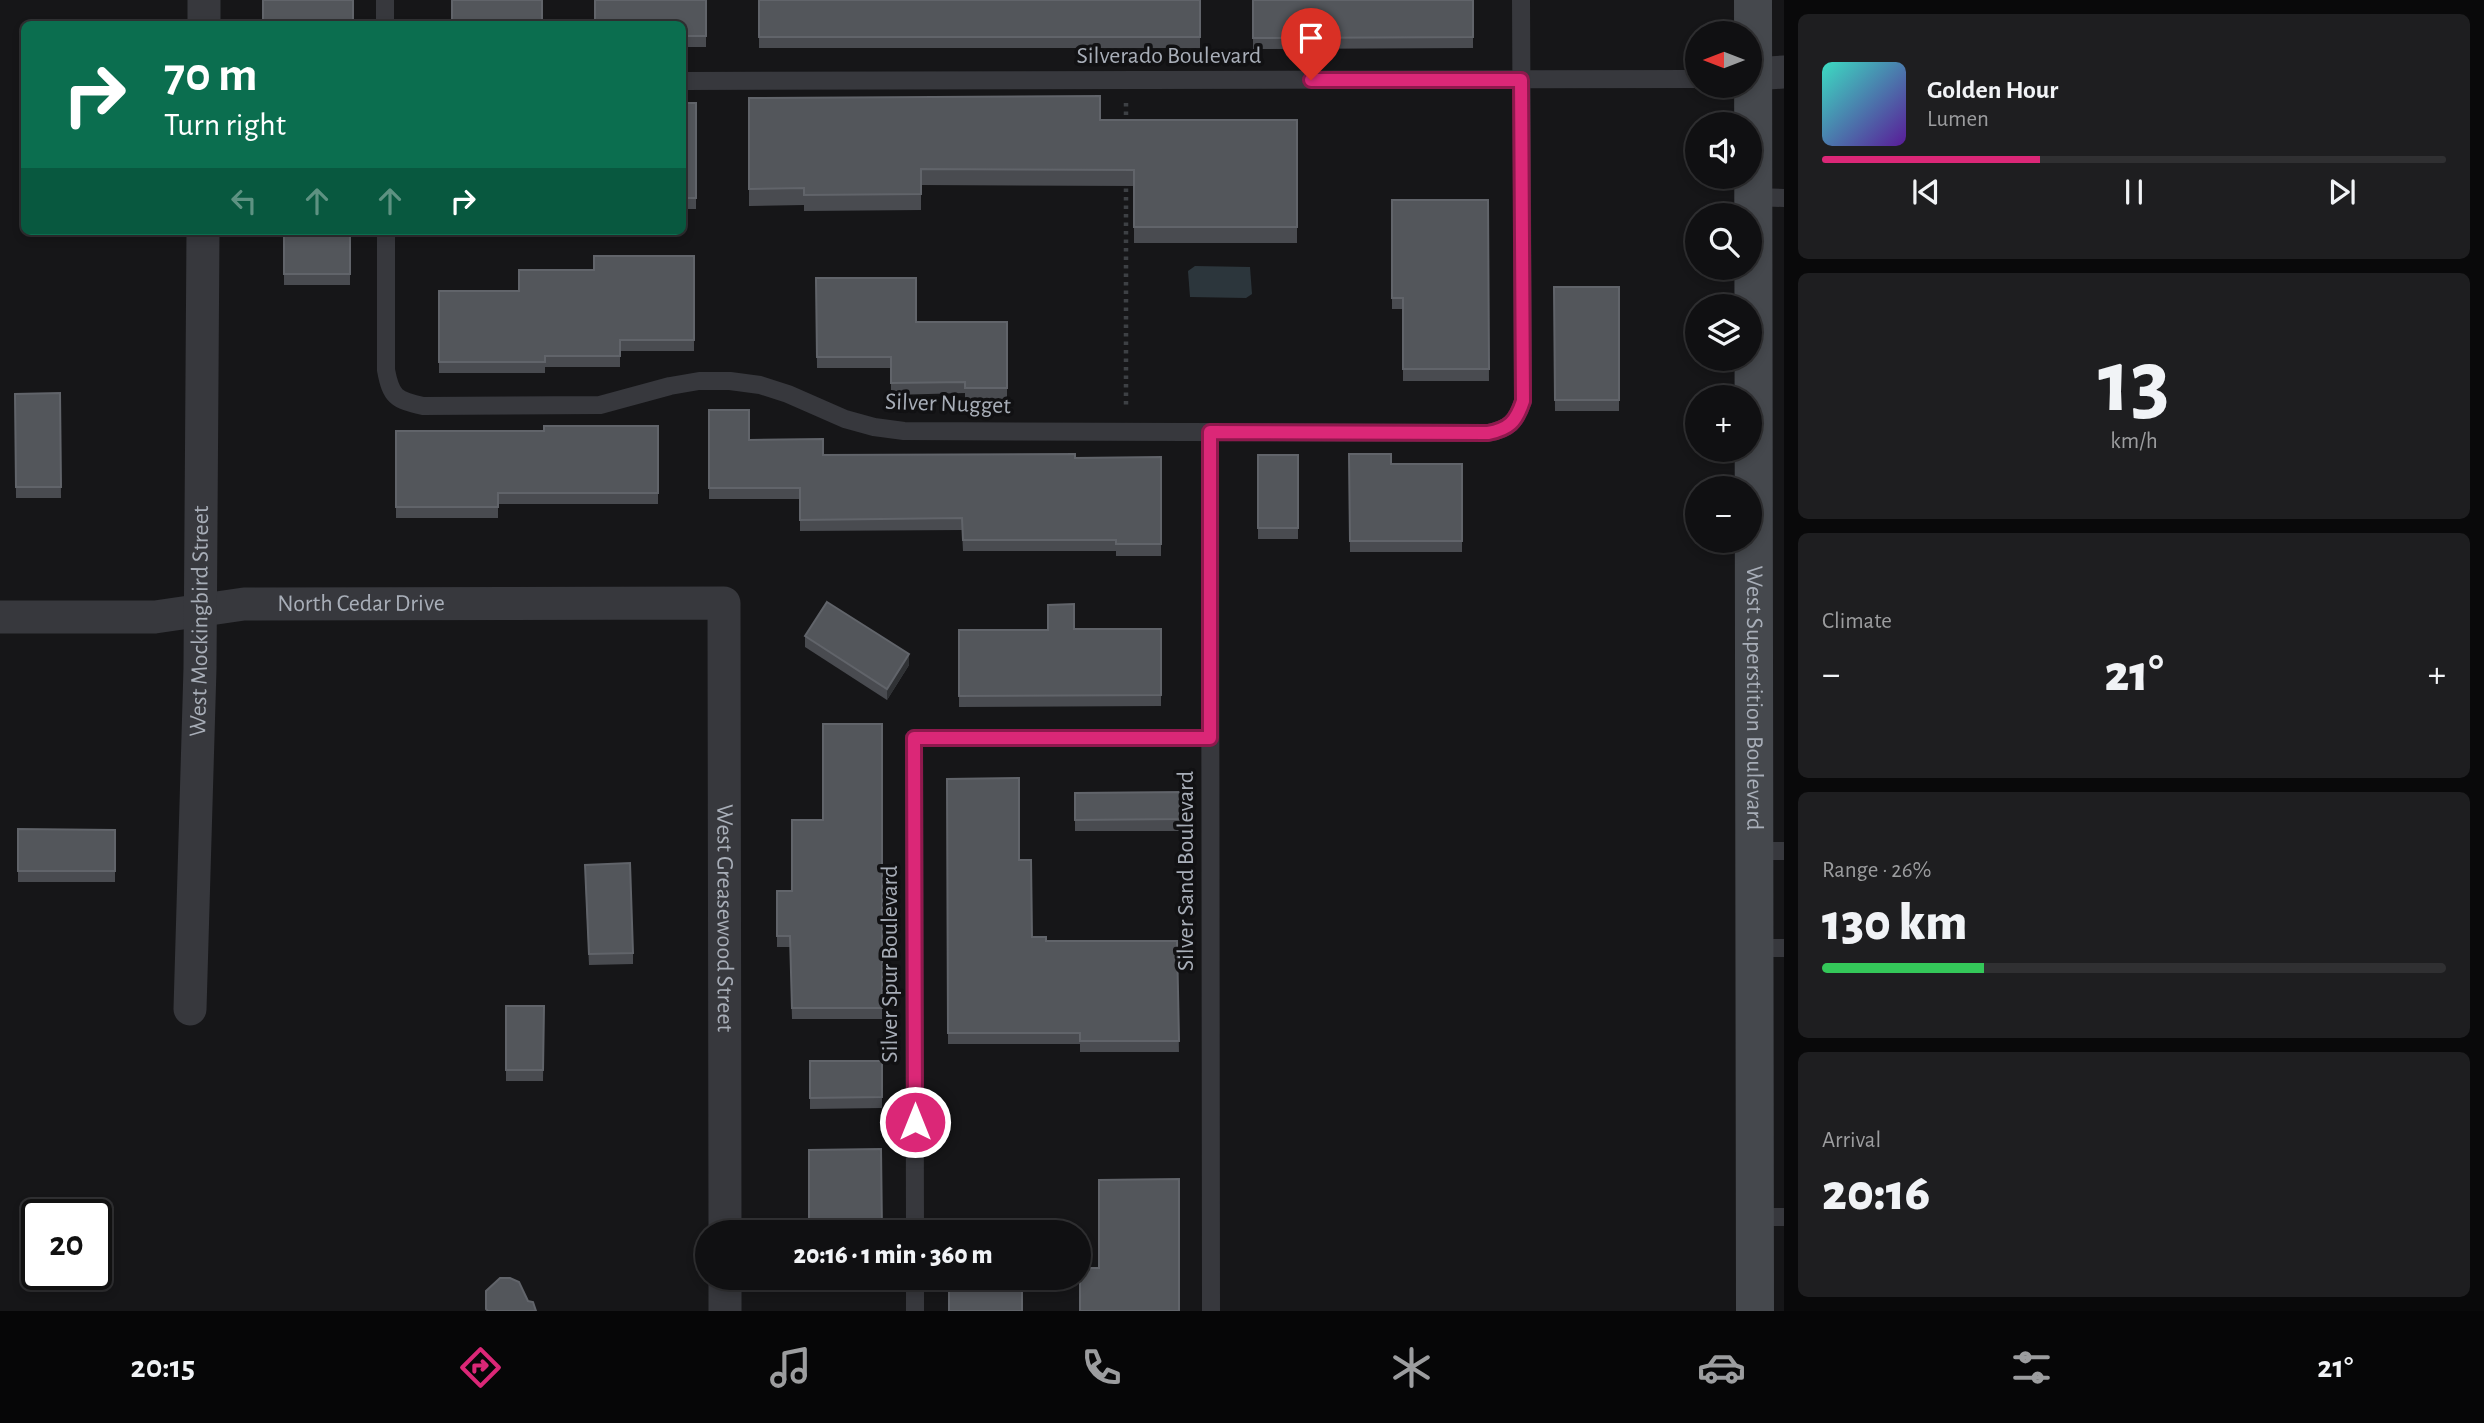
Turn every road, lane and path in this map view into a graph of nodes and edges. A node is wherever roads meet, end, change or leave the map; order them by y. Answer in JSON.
{"nodes":[{"id":1,"x":204,"y":0,"type":"edge"},
{"id":2,"x":385,"y":0,"type":"edge"},
{"id":3,"x":1521,"y":0,"type":"edge"},
{"id":4,"x":1753,"y":0,"type":"edge"},
{"id":5,"x":204,"y":21,"type":"edge"},
{"id":6,"x":385,"y":21,"type":"edge"},
{"id":7,"x":1756,"y":21,"type":"edge"},
{"id":8,"x":1762,"y":74,"type":"edge"},
{"id":9,"x":1685,"y":79,"type":"edge"},
{"id":10,"x":1521,"y":80,"type":"junction"},
{"id":11,"x":686,"y":81,"type":"edge"},
{"id":12,"x":1126,"y":81,"type":"junction"},
{"id":13,"x":1126,"y":135,"type":"edge"},
{"id":14,"x":1126,"y":175,"type":"edge"},
{"id":15,"x":1768,"y":197,"type":"edge"},
{"id":16,"x":203,"y":235,"type":"edge"},
{"id":17,"x":386,"y":235,"type":"edge"},
{"id":18,"x":1126,"y":432,"type":"junction"},
{"id":19,"x":1210,"y":432,"type":"junction"},
{"id":20,"x":723,"y":603,"type":"joint"},
{"id":21,"x":200,"y":610,"type":"junction"},
{"id":22,"x":0,"y":617,"type":"edge"},
{"id":23,"x":1210,"y":738,"type":"junction"},
{"id":24,"x":1769,"y":851,"type":"edge"},
{"id":25,"x":1769,"y":948,"type":"edge"},
{"id":26,"x":190,"y":1009,"type":"dead end"},
{"id":27,"x":1769,"y":1217,"type":"edge"},
{"id":28,"x":725,"y":1220,"type":"edge"},
{"id":29,"x":915,"y":1220,"type":"edge"},
{"id":30,"x":725,"y":1290,"type":"edge"},
{"id":31,"x":915,"y":1290,"type":"edge"},
{"id":32,"x":725,"y":1311,"type":"edge"},
{"id":33,"x":915,"y":1311,"type":"edge"},
{"id":34,"x":1211,"y":1311,"type":"edge"},
{"id":35,"x":1755,"y":1311,"type":"edge"}],
"edges":[{"from":1,"to":5,"type":"street"},
{"from":2,"to":6,"type":"lane"},
{"from":3,"to":10,"type":"lane"},
{"from":4,"to":7,"type":"main road","name":"West Superstition Boulevard"},
{"from":8,"to":15,"type":"main road","name":"West Superstition Boulevard"},
{"from":9,"to":10,"type":"lane","name":"Silverado Boulevard"},
{"from":10,"to":12,"type":"lane","name":"Silverado Boulevard"},
{"from":10,"to":19,"type":"lane","name":"Silver Nugget"},
{"from":11,"to":12,"type":"lane","name":"Silverado Boulevard"},
{"from":12,"to":13,"type":"path"},
{"from":14,"to":18,"type":"path"},
{"from":15,"to":24,"type":"main road","name":"West Superstition Boulevard"},
{"from":16,"to":21,"type":"street","name":"West Mockingbird Street"},
{"from":17,"to":18,"type":"lane","name":"Silver Nugget"},
{"from":18,"to":19,"type":"lane","name":"Silver Nugget"},
{"from":19,"to":23,"type":"lane","name":"Silver Sand Boulevard"},
{"from":20,"to":21,"type":"street","name":"North Cedar Drive"},
{"from":20,"to":28,"type":"street","name":"West Greasewood Street"},
{"from":21,"to":22,"type":"street","name":"North Cedar Drive"},
{"from":21,"to":26,"type":"street","name":"West Mockingbird Street"},
{"from":23,"to":29,"type":"lane","name":"Silver Spur Boulevard"},
{"from":23,"to":34,"type":"lane","name":"Silver Sand Boulevard"},
{"from":24,"to":25,"type":"main road","name":"West Superstition Boulevard"},
{"from":25,"to":27,"type":"main road","name":"West Superstition Boulevard"},
{"from":27,"to":35,"type":"main road","name":"West Superstition Boulevard"},
{"from":30,"to":32,"type":"street"},
{"from":31,"to":33,"type":"lane"}]}
